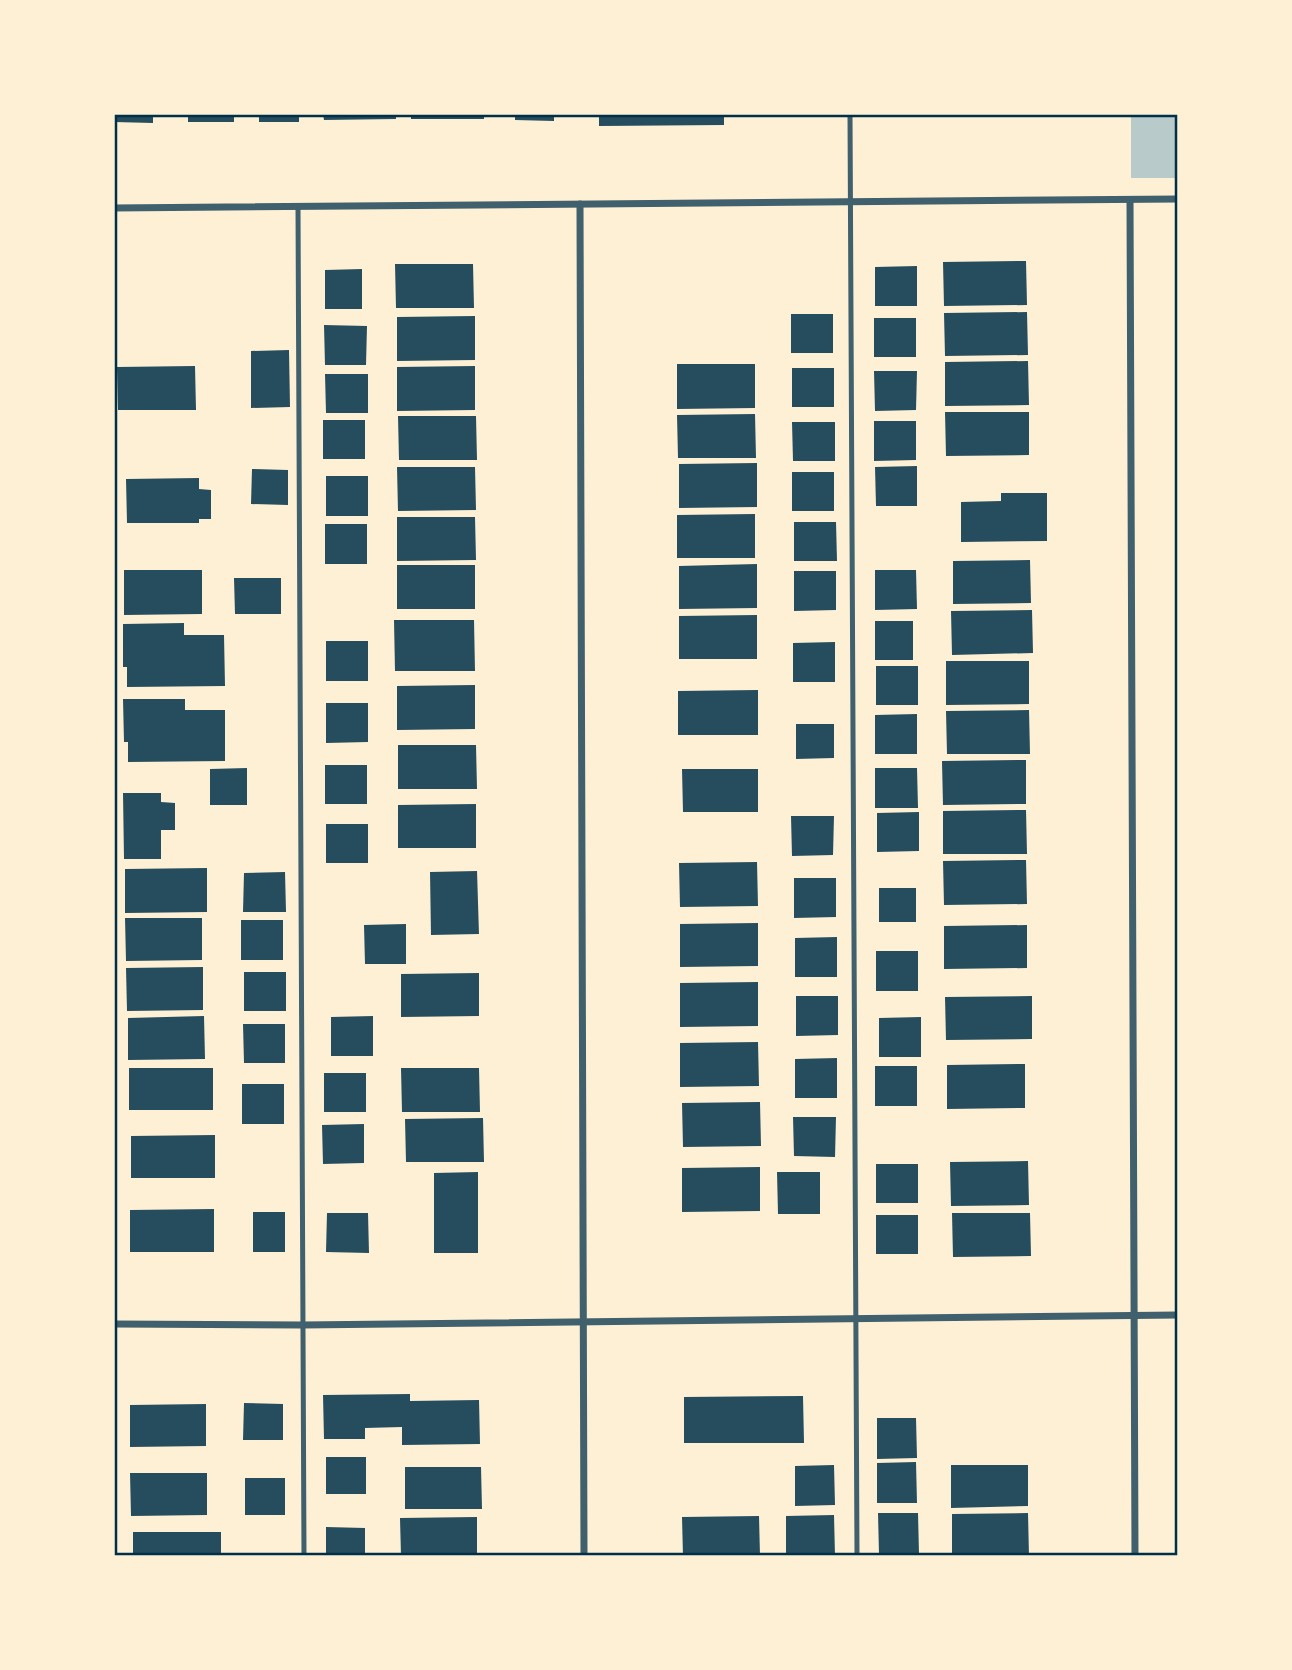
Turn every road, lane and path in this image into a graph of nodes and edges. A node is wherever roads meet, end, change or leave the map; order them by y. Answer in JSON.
{"nodes":[{"id":1,"x":850,"y":114,"type":"edge"},
{"id":2,"x":1178,"y":199,"type":"edge"},
{"id":3,"x":1130,"y":200,"type":"junction"},
{"id":4,"x":852,"y":202,"type":"junction"},
{"id":5,"x":580,"y":204,"type":"junction"},
{"id":6,"x":298,"y":206,"type":"junction"},
{"id":7,"x":114,"y":208,"type":"edge"},
{"id":8,"x":1134,"y":1315,"type":"junction"},
{"id":9,"x":1178,"y":1315,"type":"edge"},
{"id":10,"x":856,"y":1318,"type":"junction"},
{"id":11,"x":583,"y":1321,"type":"junction"},
{"id":12,"x":114,"y":1324,"type":"edge"},
{"id":13,"x":303,"y":1325,"type":"junction"},
{"id":14,"x":304,"y":1556,"type":"edge"},
{"id":15,"x":584,"y":1556,"type":"edge"},
{"id":16,"x":857,"y":1556,"type":"edge"},
{"id":17,"x":1135,"y":1556,"type":"edge"}],
"edges":[{"from":1,"to":4,"type":"lane"},
{"from":2,"to":3,"type":"street"},
{"from":3,"to":4,"type":"street"},
{"from":3,"to":8,"type":"street"},
{"from":4,"to":5,"type":"street"},
{"from":4,"to":10,"type":"lane"},
{"from":5,"to":6,"type":"street"},
{"from":5,"to":11,"type":"street"},
{"from":6,"to":7,"type":"street"},
{"from":6,"to":13,"type":"lane"},
{"from":8,"to":9,"type":"street"},
{"from":8,"to":10,"type":"street"},
{"from":8,"to":17,"type":"street"},
{"from":10,"to":11,"type":"street"},
{"from":10,"to":16,"type":"lane"},
{"from":11,"to":13,"type":"street"},
{"from":11,"to":15,"type":"street"},
{"from":12,"to":13,"type":"street"},
{"from":13,"to":14,"type":"lane"}]}
